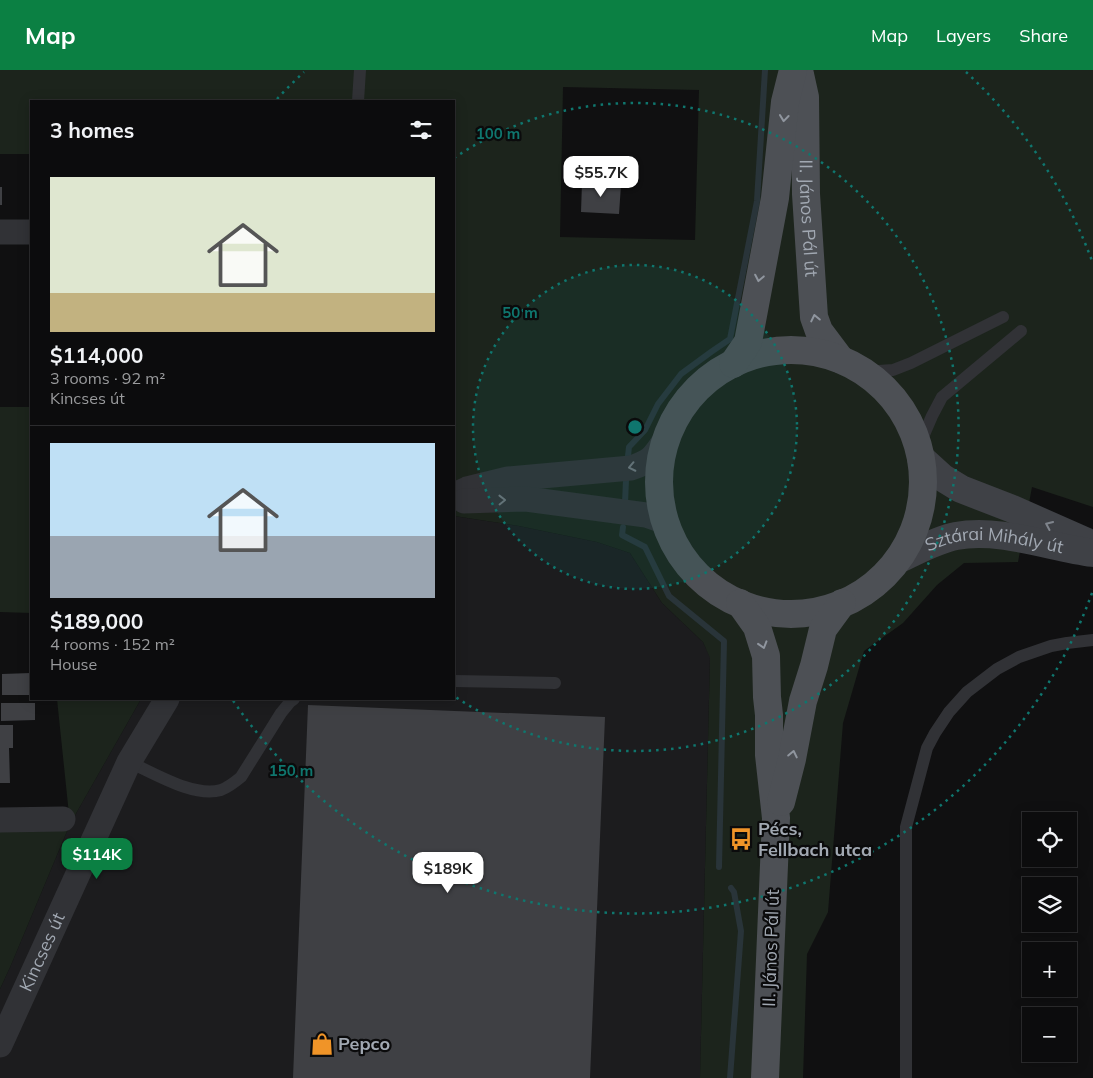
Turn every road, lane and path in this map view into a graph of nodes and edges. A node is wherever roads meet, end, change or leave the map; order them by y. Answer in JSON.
{"nodes":[{"id":1,"x":360,"y":70,"type":"edge"},
{"id":2,"x":793,"y":70,"type":"edge"},
{"id":3,"x":799,"y":70,"type":"edge"},
{"id":4,"x":358,"y":100,"type":"edge"},
{"id":5,"x":0,"y":232,"type":"edge"},
{"id":6,"x":30,"y":232,"type":"edge"},
{"id":7,"x":1003,"y":317,"type":"dead end"},
{"id":8,"x":1021,"y":331,"type":"dead end"},
{"id":9,"x":840,"y":359,"type":"junction"},
{"id":10,"x":733,"y":364,"type":"junction"},
{"id":11,"x":865,"y":372,"type":"junction"},
{"id":12,"x":667,"y":437,"type":"junction"},
{"id":13,"x":920,"y":452,"type":"junction"},
{"id":14,"x":455,"y":495,"type":"edge"},
{"id":15,"x":455,"y":500,"type":"edge"},
{"id":16,"x":666,"y":522,"type":"junction"},
{"id":17,"x":1093,"y":545,"type":"edge"},
{"id":18,"x":1093,"y":553,"type":"edge"},
{"id":19,"x":898,"y":559,"type":"junction"},
{"id":20,"x":740,"y":603,"type":"junction"},
{"id":21,"x":842,"y":603,"type":"junction"},
{"id":22,"x":1093,"y":640,"type":"edge"},
{"id":23,"x":455,"y":681,"type":"edge"},
{"id":24,"x":555,"y":684,"type":"dead end"},
{"id":25,"x":166,"y":700,"type":"edge"},
{"id":26,"x":293,"y":700,"type":"edge"},
{"id":27,"x":129,"y":762,"type":"junction"},
{"id":28,"x":776,"y":818,"type":"junction"},
{"id":29,"x":62,"y":819,"type":"dead end"},
{"id":30,"x":0,"y":820,"type":"edge"},
{"id":31,"x":0,"y":1046,"type":"edge"},
{"id":32,"x":765,"y":1078,"type":"edge"},
{"id":33,"x":906,"y":1078,"type":"edge"}],
"edges":[{"from":1,"to":4,"type":"lane"},
{"from":2,"to":10,"type":"main road","one_way":true},
{"from":9,"to":3,"type":"main road","name":"II. János Pál út","one_way":true},
{"from":5,"to":6,"type":"street"},
{"from":7,"to":11,"type":"lane"},
{"from":8,"to":13,"type":"lane"},
{"from":9,"to":10,"type":"main road"},
{"from":9,"to":11,"type":"main road"},
{"from":10,"to":12,"type":"main road"},
{"from":11,"to":13,"type":"main road"},
{"from":12,"to":14,"type":"street","one_way":true},
{"from":12,"to":16,"type":"main road"},
{"from":17,"to":13,"type":"street","name":"Sztárai Mihály út","one_way":true},
{"from":13,"to":19,"type":"main road"},
{"from":15,"to":16,"type":"street","one_way":true},
{"from":16,"to":20,"type":"main road"},
{"from":18,"to":19,"type":"street","name":"Sztárai Mihály út"},
{"from":19,"to":21,"type":"main road"},
{"from":20,"to":21,"type":"main road"},
{"from":20,"to":28,"type":"main road","one_way":true},
{"from":28,"to":21,"type":"main road","one_way":true},
{"from":22,"to":33,"type":"lane"},
{"from":23,"to":24,"type":"lane"},
{"from":25,"to":27,"type":"street","name":"Kincses út"},
{"from":26,"to":27,"type":"lane"},
{"from":27,"to":31,"type":"street","name":"Kincses út"},
{"from":28,"to":32,"type":"main road","name":"II. János Pál út"},
{"from":29,"to":30,"type":"street"}]}
